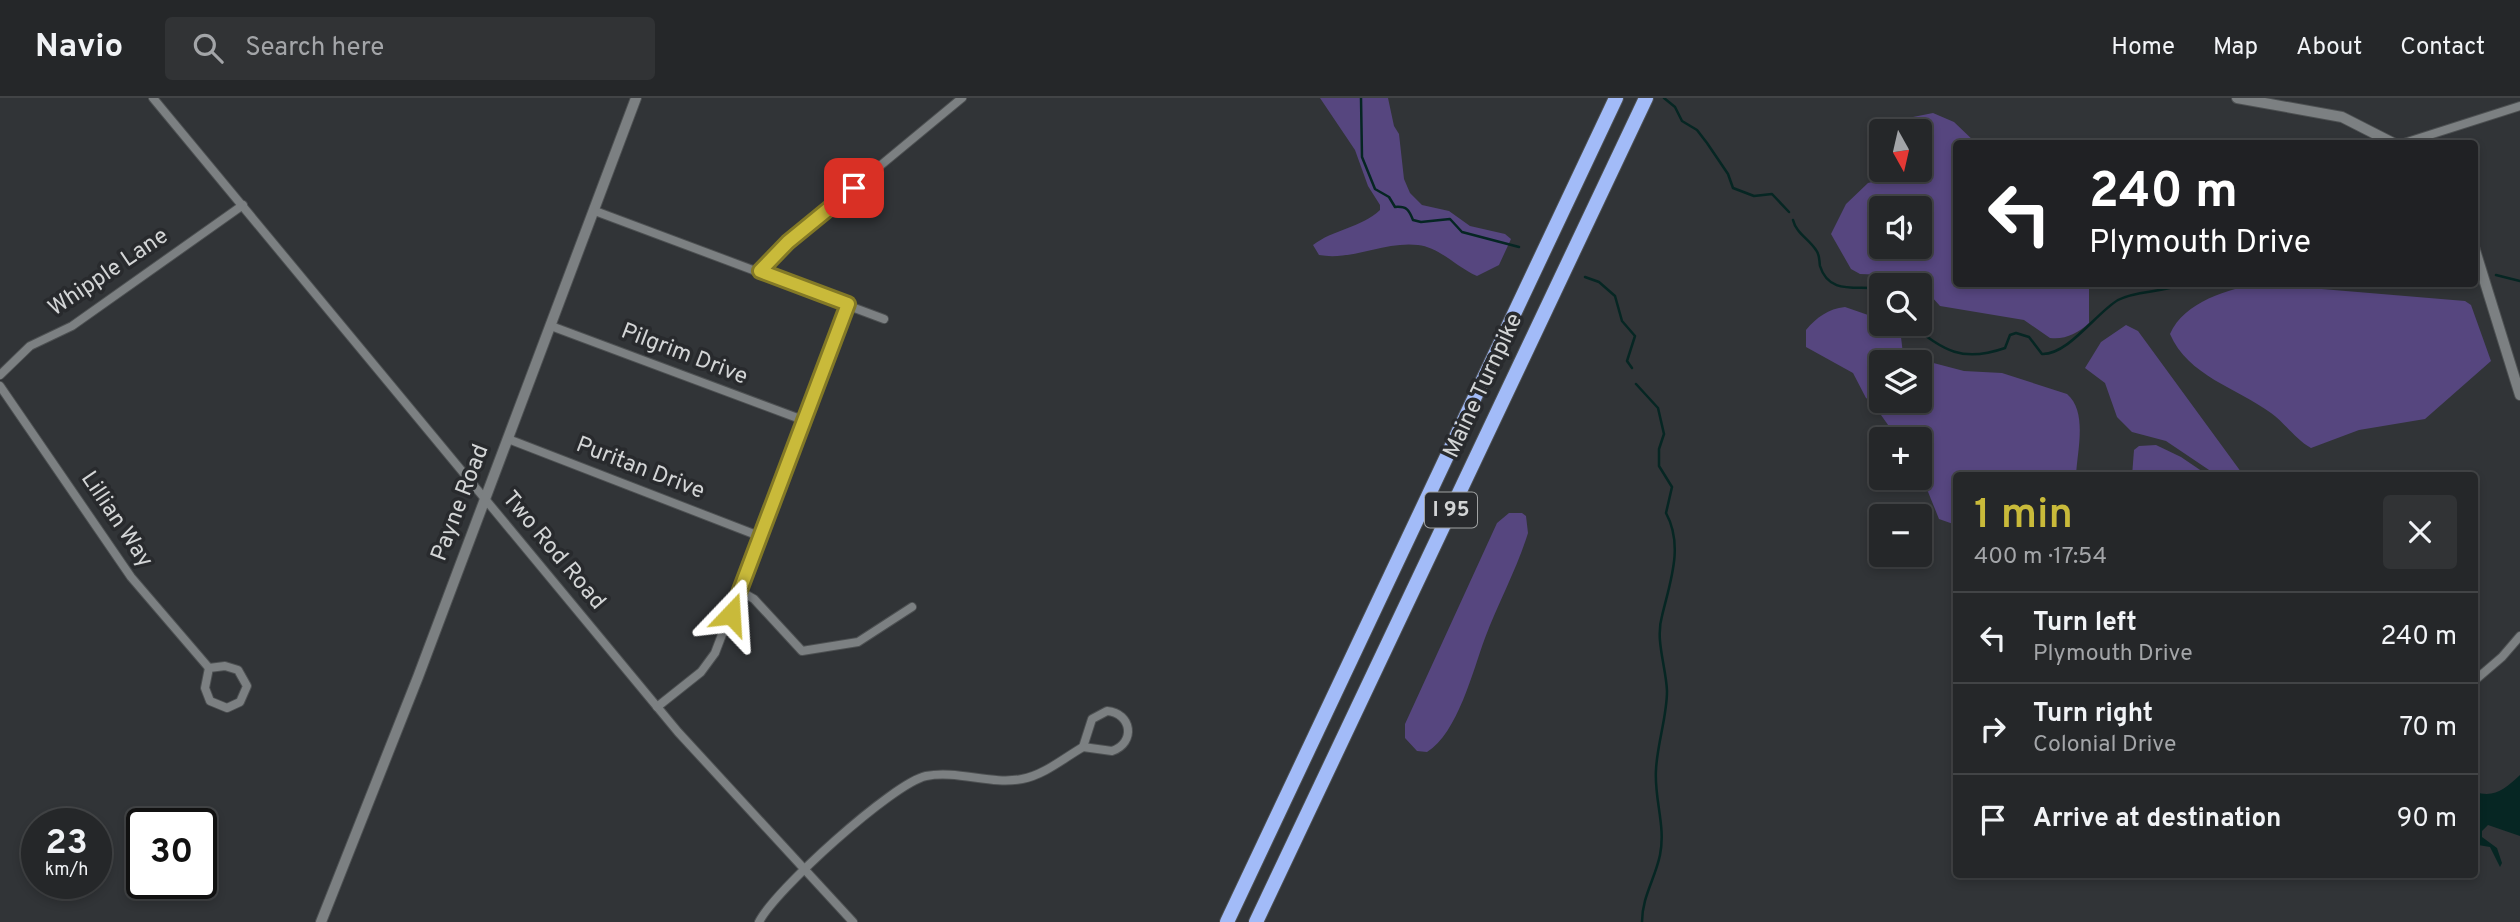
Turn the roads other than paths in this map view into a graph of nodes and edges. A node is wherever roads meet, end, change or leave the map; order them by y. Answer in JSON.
{"nodes":[{"id":1,"x":153,"y":98,"type":"edge"},
{"id":2,"x":636,"y":98,"type":"edge"},
{"id":3,"x":962,"y":98,"type":"edge"},
{"id":4,"x":1616,"y":98,"type":"edge"},
{"id":5,"x":1646,"y":98,"type":"edge"},
{"id":6,"x":2237,"y":98,"type":"edge"},
{"id":7,"x":2520,"y":106,"type":"edge"},
{"id":8,"x":2387,"y":140,"type":"edge"},
{"id":9,"x":2414,"y":140,"type":"edge"},
{"id":10,"x":243,"y":205,"type":"junction"},
{"id":11,"x":595,"y":211,"type":"junction"},
{"id":12,"x":2478,"y":260,"type":"edge"},
{"id":13,"x":760,"y":271,"type":"junction"},
{"id":14,"x":848,"y":304,"type":"junction"},
{"id":15,"x":884,"y":318,"type":"dead end"},
{"id":16,"x":551,"y":326,"type":"junction"},
{"id":17,"x":0,"y":375,"type":"edge"},
{"id":18,"x":0,"y":386,"type":"edge"},
{"id":19,"x":2520,"y":395,"type":"edge"},
{"id":20,"x":803,"y":420,"type":"junction"},
{"id":21,"x":508,"y":439,"type":"junction"},
{"id":22,"x":484,"y":500,"type":"junction"},
{"id":23,"x":759,"y":536,"type":"junction"},
{"id":24,"x":740,"y":591,"type":"junction"},
{"id":25,"x":912,"y":607,"type":"dead end"},
{"id":26,"x":2520,"y":636,"type":"edge"},
{"id":27,"x":209,"y":668,"type":"junction"},
{"id":28,"x":2478,"y":678,"type":"edge"},
{"id":29,"x":657,"y":707,"type":"junction"},
{"id":30,"x":1083,"y":747,"type":"junction"},
{"id":31,"x":803,"y":869,"type":"junction"},
{"id":32,"x":321,"y":922,"type":"edge"},
{"id":33,"x":759,"y":922,"type":"edge"},
{"id":34,"x":853,"y":922,"type":"edge"},
{"id":35,"x":1227,"y":922,"type":"edge"},
{"id":36,"x":1255,"y":922,"type":"edge"}],
"edges":[{"from":1,"to":10,"type":"street","name":"Two Rod Road"},
{"from":2,"to":11,"type":"main road","name":"Payne Road"},
{"from":3,"to":13,"type":"street"},
{"from":4,"to":35,"type":"highway","name":"Maine Turnpike","number":"I 95"},
{"from":5,"to":36,"type":"highway","name":"Maine Turnpike","number":"I 95"},
{"from":6,"to":8,"type":"main road"},
{"from":7,"to":9,"type":"street"},
{"from":10,"to":17,"type":"street","name":"Whipple Lane"},
{"from":10,"to":22,"type":"street","name":"Two Rod Road"},
{"from":11,"to":13,"type":"street"},
{"from":11,"to":16,"type":"main road","name":"Payne Road"},
{"from":12,"to":19,"type":"main road"},
{"from":13,"to":14,"type":"street"},
{"from":14,"to":15,"type":"street"},
{"from":14,"to":20,"type":"street"},
{"from":16,"to":20,"type":"street","name":"Pilgrim Drive"},
{"from":16,"to":21,"type":"main road","name":"Payne Road"},
{"from":18,"to":27,"type":"street","name":"Lillian Way"},
{"from":20,"to":23,"type":"street"},
{"from":21,"to":22,"type":"main road","name":"Payne Road"},
{"from":21,"to":23,"type":"street","name":"Puritan Drive"},
{"from":22,"to":29,"type":"street","name":"Two Rod Road"},
{"from":22,"to":32,"type":"main road","name":"Payne Road"},
{"from":23,"to":24,"type":"street"},
{"from":24,"to":25,"type":"street"},
{"from":24,"to":29,"type":"street"},
{"from":26,"to":28,"type":"street"},
{"from":27,"to":27,"type":"street"},
{"from":29,"to":31,"type":"street","name":"Two Rod Road"},
{"from":30,"to":30,"type":"street"},
{"from":30,"to":31,"type":"street"},
{"from":31,"to":33,"type":"street"},
{"from":31,"to":34,"type":"street","name":"Two Rod Road"}]}
